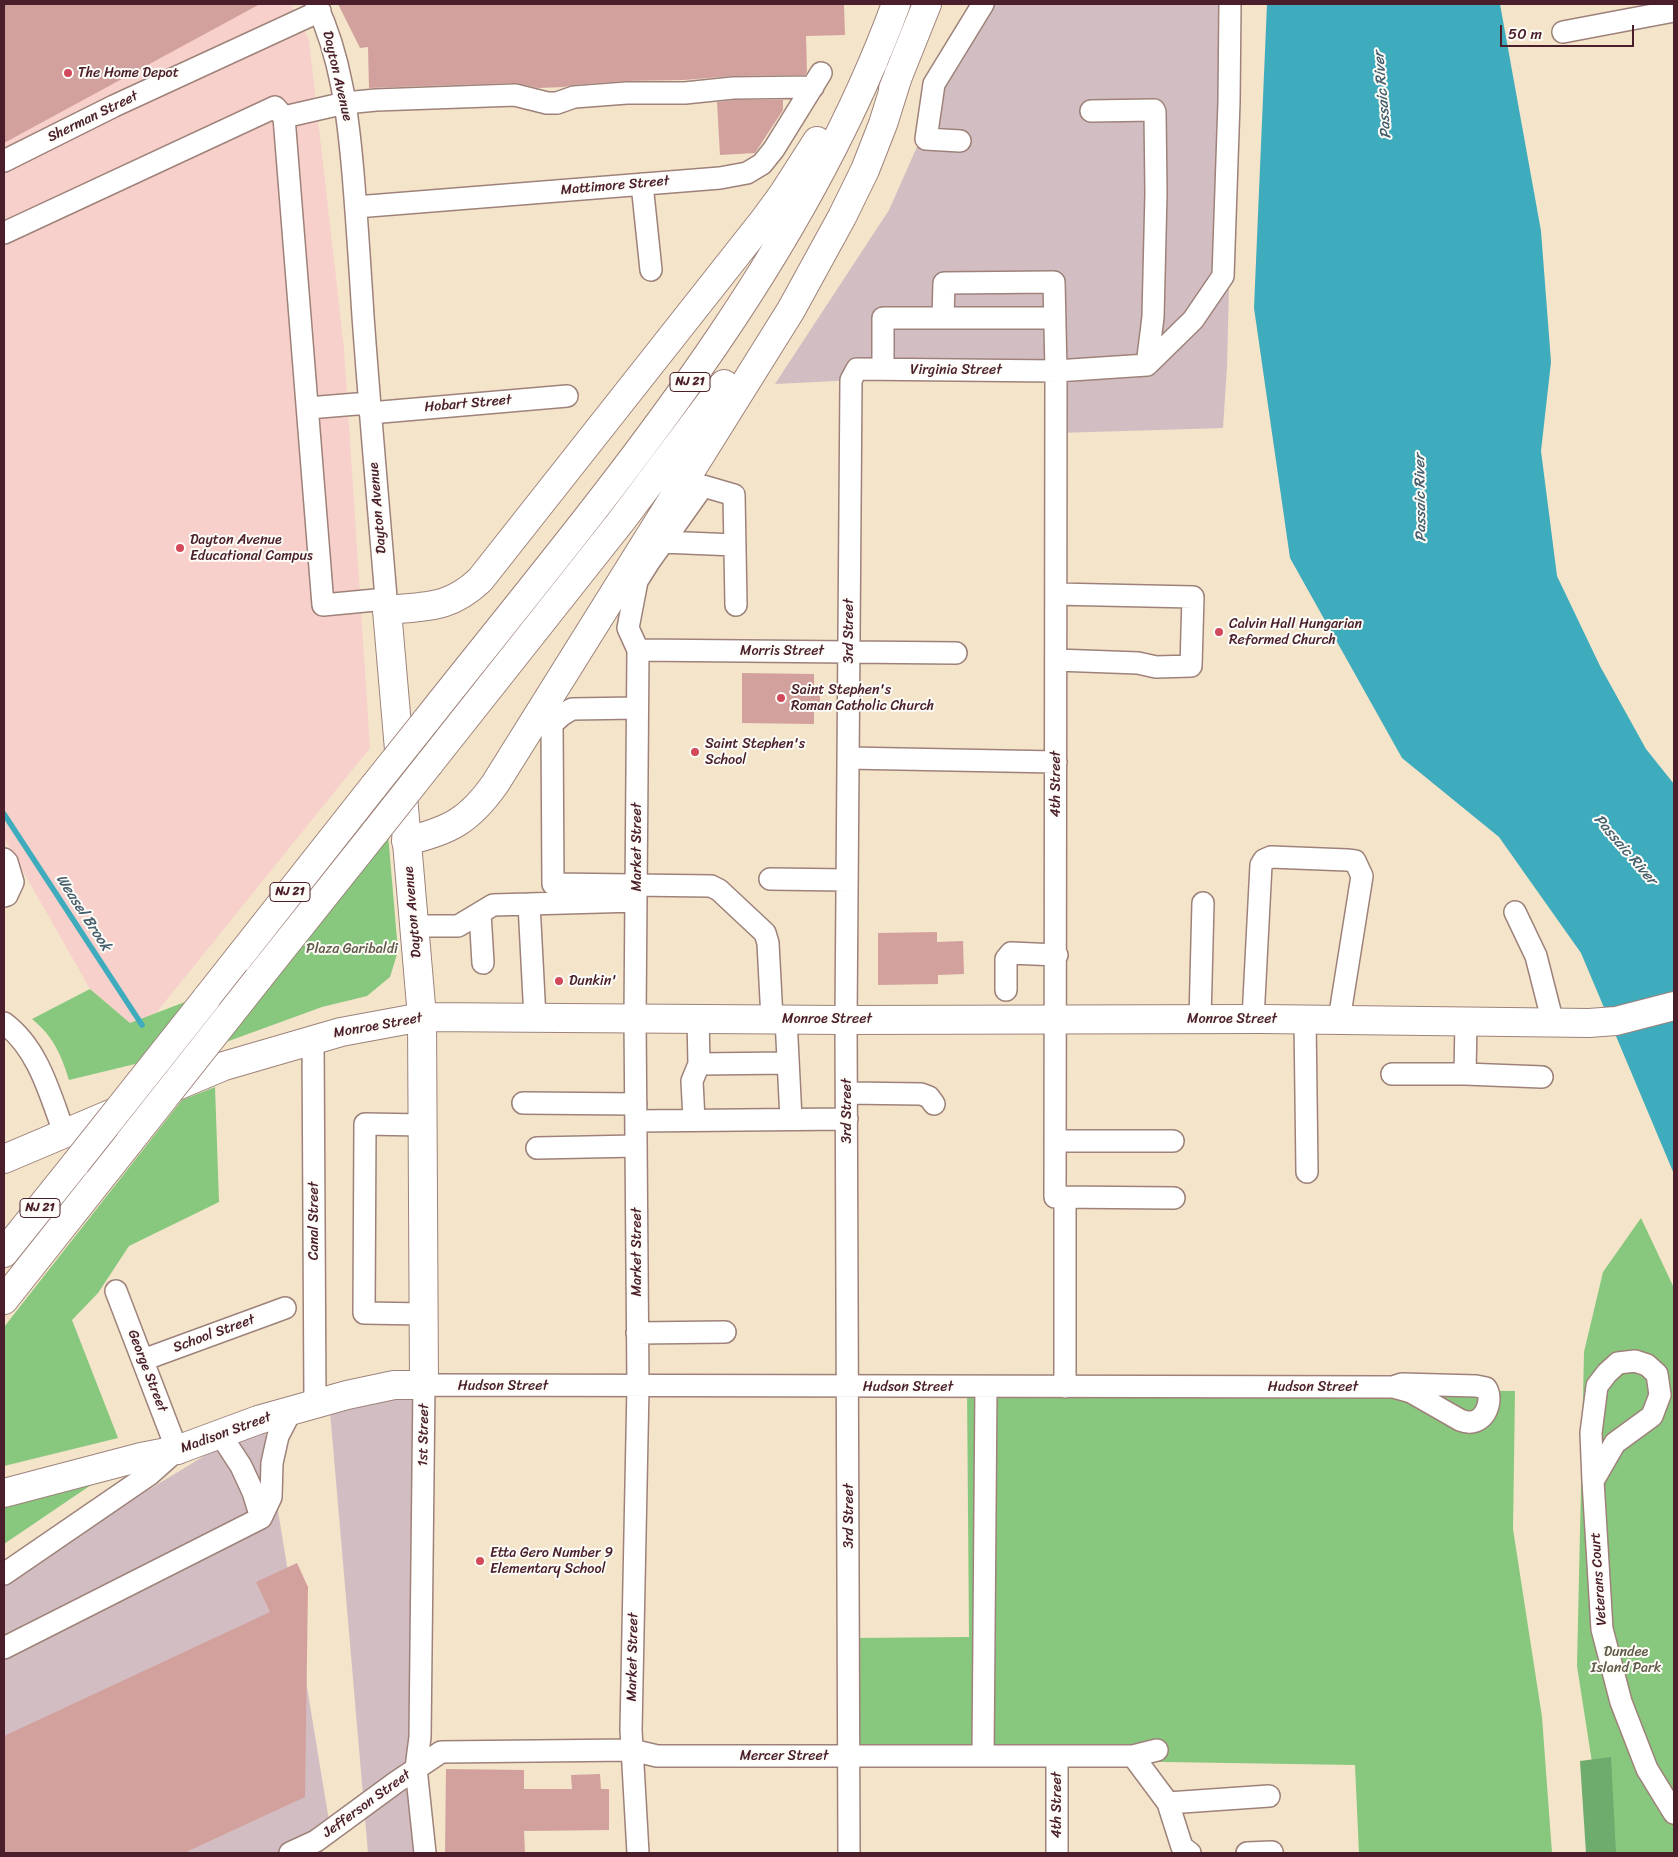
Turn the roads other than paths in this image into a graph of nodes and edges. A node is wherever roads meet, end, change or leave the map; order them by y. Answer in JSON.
{"nodes":[{"id":1,"x":880,"y":4,"type":"edge"},
{"id":2,"x":896,"y":4,"type":"edge"},
{"id":3,"x":927,"y":4,"type":"edge"},
{"id":4,"x":983,"y":4,"type":"edge"},
{"id":5,"x":1230,"y":4,"type":"edge"},
{"id":6,"x":318,"y":7,"type":"edge"},
{"id":7,"x":1674,"y":11,"type":"edge"},
{"id":8,"x":1564,"y":32,"type":"dead end"},
{"id":9,"x":900,"y":73,"type":"junction"},
{"id":10,"x":345,"y":103,"type":"junction"},
{"id":11,"x":1091,"y":111,"type":"dead end"},
{"id":12,"x":284,"y":117,"type":"junction"},
{"id":13,"x":960,"y":141,"type":"dead end"},
{"id":14,"x":4,"y":161,"type":"edge"},
{"id":15,"x":642,"y":184,"type":"junction"},
{"id":16,"x":356,"y":207,"type":"junction"},
{"id":17,"x":4,"y":233,"type":"edge"},
{"id":18,"x":651,"y":270,"type":"dead end"},
{"id":19,"x":943,"y":318,"type":"junction"},
{"id":20,"x":1056,"y":318,"type":"junction"},
{"id":21,"x":1147,"y":366,"type":"junction"},
{"id":22,"x":857,"y":369,"type":"joint"},
{"id":23,"x":883,"y":370,"type":"junction"},
{"id":24,"x":1056,"y":371,"type":"junction"},
{"id":25,"x":567,"y":396,"type":"dead end"},
{"id":26,"x":308,"y":408,"type":"junction"},
{"id":27,"x":369,"y":408,"type":"junction"},
{"id":28,"x":662,"y":542,"type":"junction"},
{"id":29,"x":735,"y":545,"type":"junction"},
{"id":30,"x":1056,"y":594,"type":"junction"},
{"id":31,"x":387,"y":604,"type":"junction"},
{"id":32,"x":736,"y":605,"type":"dead end"},
{"id":33,"x":638,"y":650,"type":"junction"},
{"id":34,"x":848,"y":652,"type":"junction"},
{"id":35,"x":956,"y":652,"type":"dead end"},
{"id":36,"x":1056,"y":660,"type":"junction"},
{"id":37,"x":637,"y":708,"type":"junction"},
{"id":38,"x":848,"y":758,"type":"junction"},
{"id":39,"x":1056,"y":762,"type":"junction"},
{"id":40,"x":406,"y":841,"type":"junction"},
{"id":41,"x":4,"y":859,"type":"edge"},
{"id":42,"x":770,"y":879,"type":"dead end"},
{"id":43,"x":847,"y":880,"type":"junction"},
{"id":44,"x":636,"y":893,"type":"junction"},
{"id":45,"x":4,"y":896,"type":"edge"},
{"id":46,"x":1203,"y":903,"type":"dead end"},
{"id":47,"x":529,"y":904,"type":"junction"},
{"id":48,"x":1515,"y":912,"type":"dead end"},
{"id":49,"x":480,"y":913,"type":"junction"},
{"id":50,"x":414,"y":926,"type":"junction"},
{"id":51,"x":1057,"y":955,"type":"junction"},
{"id":52,"x":483,"y":963,"type":"dead end"},
{"id":53,"x":1006,"y":990,"type":"dead end"},
{"id":54,"x":1674,"y":1006,"type":"edge"},
{"id":55,"x":422,"y":1017,"type":"junction"},
{"id":56,"x":535,"y":1018,"type":"junction"},
{"id":57,"x":636,"y":1018,"type":"junction"},
{"id":58,"x":698,"y":1019,"type":"junction"},
{"id":59,"x":779,"y":1019,"type":"junction"},
{"id":60,"x":1057,"y":1019,"type":"junction"},
{"id":61,"x":1200,"y":1019,"type":"junction"},
{"id":62,"x":1253,"y":1019,"type":"junction"},
{"id":63,"x":1305,"y":1019,"type":"junction"},
{"id":64,"x":846,"y":1020,"type":"junction"},
{"id":65,"x":1339,"y":1020,"type":"junction"},
{"id":66,"x":1466,"y":1022,"type":"junction"},
{"id":67,"x":4,"y":1023,"type":"edge"},
{"id":68,"x":1553,"y":1023,"type":"junction"},
{"id":69,"x":313,"y":1038,"type":"junction"},
{"id":70,"x":788,"y":1063,"type":"junction"},
{"id":71,"x":699,"y":1064,"type":"junction"},
{"id":72,"x":1392,"y":1074,"type":"dead end"},
{"id":73,"x":1465,"y":1074,"type":"junction"},
{"id":74,"x":1542,"y":1076,"type":"dead end"},
{"id":75,"x":847,"y":1093,"type":"junction"},
{"id":76,"x":523,"y":1103,"type":"dead end"},
{"id":77,"x":934,"y":1104,"type":"dead end"},
{"id":78,"x":636,"y":1112,"type":"junction"},
{"id":79,"x":847,"y":1118,"type":"junction"},
{"id":80,"x":791,"y":1119,"type":"junction"},
{"id":81,"x":694,"y":1120,"type":"junction"},
{"id":82,"x":422,"y":1125,"type":"junction"},
{"id":83,"x":65,"y":1135,"type":"junction"},
{"id":84,"x":1056,"y":1141,"type":"junction"},
{"id":85,"x":1173,"y":1141,"type":"dead end"},
{"id":86,"x":636,"y":1146,"type":"junction"},
{"id":87,"x":537,"y":1148,"type":"dead end"},
{"id":88,"x":4,"y":1159,"type":"edge"},
{"id":89,"x":1307,"y":1172,"type":"dead end"},
{"id":90,"x":1060,"y":1197,"type":"junction"},
{"id":91,"x":1174,"y":1198,"type":"dead end"},
{"id":92,"x":4,"y":1253,"type":"edge"},
{"id":93,"x":116,"y":1291,"type":"dead end"},
{"id":94,"x":4,"y":1300,"type":"edge"},
{"id":95,"x":284,"y":1308,"type":"dead end"},
{"id":96,"x":424,"y":1314,"type":"junction"},
{"id":97,"x":724,"y":1332,"type":"dead end"},
{"id":98,"x":637,"y":1333,"type":"junction"},
{"id":99,"x":142,"y":1360,"type":"junction"},
{"id":100,"x":424,"y":1385,"type":"junction"},
{"id":101,"x":848,"y":1386,"type":"junction"},
{"id":102,"x":638,"y":1387,"type":"junction"},
{"id":103,"x":986,"y":1387,"type":"junction"},
{"id":104,"x":1065,"y":1387,"type":"junction"},
{"id":105,"x":1393,"y":1387,"type":"dead end"},
{"id":106,"x":303,"y":1407,"type":"junction"},
{"id":107,"x":220,"y":1434,"type":"junction"},
{"id":108,"x":177,"y":1450,"type":"junction"},
{"id":109,"x":1593,"y":1481,"type":"junction"},
{"id":110,"x":4,"y":1493,"type":"edge"},
{"id":111,"x":261,"y":1518,"type":"junction"},
{"id":112,"x":4,"y":1574,"type":"edge"},
{"id":113,"x":4,"y":1648,"type":"edge"},
{"id":114,"x":632,"y":1750,"type":"junction"},
{"id":115,"x":1157,"y":1750,"type":"dead end"},
{"id":116,"x":850,"y":1756,"type":"junction"},
{"id":117,"x":983,"y":1756,"type":"junction"},
{"id":118,"x":1057,"y":1756,"type":"junction"},
{"id":119,"x":1133,"y":1756,"type":"junction"},
{"id":120,"x":416,"y":1768,"type":"junction"},
{"id":121,"x":1269,"y":1796,"type":"dead end"},
{"id":122,"x":1168,"y":1803,"type":"junction"},
{"id":123,"x":1674,"y":1812,"type":"edge"},
{"id":124,"x":1272,"y":1852,"type":"edge"},
{"id":125,"x":290,"y":1853,"type":"edge"},
{"id":126,"x":425,"y":1853,"type":"edge"},
{"id":127,"x":638,"y":1853,"type":"edge"},
{"id":128,"x":849,"y":1853,"type":"edge"},
{"id":129,"x":1057,"y":1853,"type":"edge"},
{"id":130,"x":1190,"y":1853,"type":"edge"},
{"id":131,"x":1247,"y":1853,"type":"edge"}],
"edges":[{"from":1,"to":31,"type":"main road"},
{"from":2,"to":92,"type":"main road","number":"NJ 21","bridge":true},
{"from":3,"to":9,"type":"main road","number":"NJ 21"},
{"from":4,"to":13,"type":"street"},
{"from":5,"to":21,"type":"street"},
{"from":6,"to":10,"type":"street","name":"Dayton Avenue"},
{"from":6,"to":14,"type":"street","name":"Sherman Street"},
{"from":7,"to":8,"type":"street"},
{"from":9,"to":40,"type":"main road"},
{"from":9,"to":94,"type":"main road","number":"NJ 21","bridge":true},
{"from":10,"to":12,"type":"street"},
{"from":10,"to":15,"type":"street","name":"Mattimore Street"},
{"from":10,"to":16,"type":"street","name":"Dayton Avenue"},
{"from":11,"to":21,"type":"street"},
{"from":12,"to":17,"type":"street"},
{"from":12,"to":26,"type":"street"},
{"from":15,"to":16,"type":"street","name":"Mattimore Street"},
{"from":15,"to":18,"type":"street"},
{"from":16,"to":27,"type":"street","name":"Dayton Avenue"},
{"from":19,"to":20,"type":"street"},
{"from":19,"to":20,"type":"street","name":"4th Street"},
{"from":19,"to":23,"type":"street"},
{"from":20,"to":24,"type":"street","name":"4th Street"},
{"from":21,"to":24,"type":"street","name":"Virginia Street"},
{"from":22,"to":23,"type":"street","name":"Virginia Street"},
{"from":22,"to":34,"type":"street","name":"3rd Street"},
{"from":23,"to":24,"type":"street","name":"Virginia Street"},
{"from":24,"to":30,"type":"street","name":"4th Street"},
{"from":25,"to":27,"type":"street","name":"Hobart Street"},
{"from":26,"to":27,"type":"street","name":"Hobart Street"},
{"from":26,"to":31,"type":"street"},
{"from":27,"to":31,"type":"street","name":"Dayton Avenue"},
{"from":28,"to":29,"type":"street"},
{"from":28,"to":29,"type":"street"},
{"from":28,"to":33,"type":"street"},
{"from":29,"to":32,"type":"street"},
{"from":30,"to":36,"type":"street","name":"4th Street"},
{"from":30,"to":36,"type":"street"},
{"from":31,"to":40,"type":"main road","name":"Dayton Avenue"},
{"from":33,"to":34,"type":"street","name":"Morris Street"},
{"from":33,"to":37,"type":"street","name":"Market Street"},
{"from":34,"to":35,"type":"street","name":"Morris Street"},
{"from":34,"to":38,"type":"street","name":"3rd Street"},
{"from":36,"to":39,"type":"street","name":"4th Street"},
{"from":37,"to":44,"type":"street","name":"Market Street"},
{"from":37,"to":44,"type":"street"},
{"from":38,"to":39,"type":"street"},
{"from":38,"to":43,"type":"street","name":"3rd Street"},
{"from":39,"to":51,"type":"street","name":"4th Street"},
{"from":40,"to":50,"type":"main road","name":"Dayton Avenue"},
{"from":41,"to":45,"type":"street"},
{"from":42,"to":43,"type":"street"},
{"from":43,"to":64,"type":"street","name":"3rd Street"},
{"from":44,"to":47,"type":"street"},
{"from":44,"to":57,"type":"street","name":"Market Street"},
{"from":44,"to":59,"type":"street"},
{"from":46,"to":61,"type":"street"},
{"from":47,"to":49,"type":"street"},
{"from":47,"to":56,"type":"street"},
{"from":48,"to":68,"type":"street"},
{"from":49,"to":50,"type":"street"},
{"from":49,"to":52,"type":"street"},
{"from":50,"to":55,"type":"main road","name":"Dayton Avenue"},
{"from":51,"to":53,"type":"street"},
{"from":51,"to":60,"type":"street","name":"4th Street"},
{"from":54,"to":68,"type":"main road","name":"Monroe Street"},
{"from":55,"to":56,"type":"main road","name":"Monroe Street"},
{"from":55,"to":69,"type":"main road","name":"Monroe Street"},
{"from":55,"to":82,"type":"main road","name":"1st Street"},
{"from":56,"to":57,"type":"main road","name":"Monroe Street"},
{"from":57,"to":58,"type":"main road","name":"Monroe Street"},
{"from":57,"to":78,"type":"street","name":"Market Street"},
{"from":58,"to":59,"type":"main road","name":"Monroe Street"},
{"from":58,"to":71,"type":"street"},
{"from":59,"to":64,"type":"main road","name":"Monroe Street"},
{"from":59,"to":70,"type":"street"},
{"from":60,"to":61,"type":"main road","name":"Monroe Street"},
{"from":60,"to":64,"type":"main road","name":"Monroe Street"},
{"from":60,"to":84,"type":"street","name":"4th Street"},
{"from":61,"to":62,"type":"main road","name":"Monroe Street"},
{"from":62,"to":63,"type":"main road","name":"Monroe Street"},
{"from":62,"to":65,"type":"street"},
{"from":63,"to":65,"type":"main road","name":"Monroe Street"},
{"from":63,"to":89,"type":"street"},
{"from":64,"to":75,"type":"street","name":"3rd Street"},
{"from":65,"to":66,"type":"main road","name":"Monroe Street"},
{"from":66,"to":68,"type":"main road","name":"Monroe Street"},
{"from":66,"to":73,"type":"street"},
{"from":67,"to":83,"type":"street"},
{"from":69,"to":83,"type":"main road","name":"Monroe Street"},
{"from":69,"to":106,"type":"street","name":"Canal Street"},
{"from":70,"to":71,"type":"street"},
{"from":70,"to":80,"type":"street"},
{"from":71,"to":81,"type":"street"},
{"from":72,"to":73,"type":"street"},
{"from":73,"to":74,"type":"street"},
{"from":75,"to":77,"type":"street"},
{"from":75,"to":79,"type":"street","name":"3rd Street"},
{"from":76,"to":78,"type":"street"},
{"from":78,"to":81,"type":"street"},
{"from":78,"to":86,"type":"street","name":"Market Street"},
{"from":79,"to":80,"type":"street"},
{"from":79,"to":101,"type":"street","name":"3rd Street"},
{"from":80,"to":81,"type":"street"},
{"from":82,"to":96,"type":"main road","name":"1st Street"},
{"from":82,"to":96,"type":"street"},
{"from":83,"to":88,"type":"main road","name":"Monroe Street"},
{"from":84,"to":85,"type":"street"},
{"from":84,"to":90,"type":"street","name":"4th Street"},
{"from":86,"to":87,"type":"street"},
{"from":86,"to":98,"type":"street","name":"Market Street"},
{"from":90,"to":91,"type":"street"},
{"from":90,"to":104,"type":"street","name":"4th Street"},
{"from":93,"to":99,"type":"street","name":"George Street"},
{"from":95,"to":99,"type":"street","name":"School Street"},
{"from":96,"to":100,"type":"main road","name":"1st Street"},
{"from":97,"to":98,"type":"street"},
{"from":98,"to":102,"type":"street","name":"Market Street"},
{"from":99,"to":108,"type":"street","name":"George Street"},
{"from":100,"to":102,"type":"street","name":"Hudson Street"},
{"from":100,"to":106,"type":"main road","name":"Madison Street"},
{"from":100,"to":120,"type":"street","name":"1st Street"},
{"from":101,"to":102,"type":"street","name":"Hudson Street"},
{"from":101,"to":103,"type":"street","name":"Hudson Street"},
{"from":101,"to":116,"type":"street","name":"3rd Street"},
{"from":102,"to":114,"type":"street","name":"Market Street"},
{"from":103,"to":104,"type":"street","name":"Hudson Street"},
{"from":103,"to":117,"type":"street"},
{"from":104,"to":105,"type":"street","name":"Hudson Street"},
{"from":106,"to":107,"type":"main road","name":"Madison Street"},
{"from":106,"to":111,"type":"street"},
{"from":107,"to":108,"type":"main road","name":"Madison Street"},
{"from":107,"to":111,"type":"street"},
{"from":108,"to":110,"type":"main road"},
{"from":108,"to":112,"type":"street","name":"Madison Street"},
{"from":109,"to":109,"type":"street","name":"Veterans Court"},
{"from":109,"to":123,"type":"street","name":"Veterans Court"},
{"from":111,"to":113,"type":"street"},
{"from":114,"to":116,"type":"street","name":"Mercer Street"},
{"from":114,"to":120,"type":"street","name":"Mercer Street"},
{"from":114,"to":127,"type":"street","name":"Market Street"},
{"from":115,"to":119,"type":"street","name":"Mercer Street"},
{"from":116,"to":117,"type":"street","name":"Mercer Street"},
{"from":116,"to":128,"type":"street","name":"3rd Street"},
{"from":117,"to":118,"type":"street","name":"Mercer Street"},
{"from":118,"to":119,"type":"street","name":"Mercer Street"},
{"from":118,"to":129,"type":"street","name":"4th Street"},
{"from":119,"to":122,"type":"street"},
{"from":120,"to":125,"type":"street","name":"Jefferson Street"},
{"from":120,"to":126,"type":"street","name":"1st Street"},
{"from":121,"to":122,"type":"street"},
{"from":122,"to":130,"type":"street"},
{"from":124,"to":131,"type":"street"}]}
